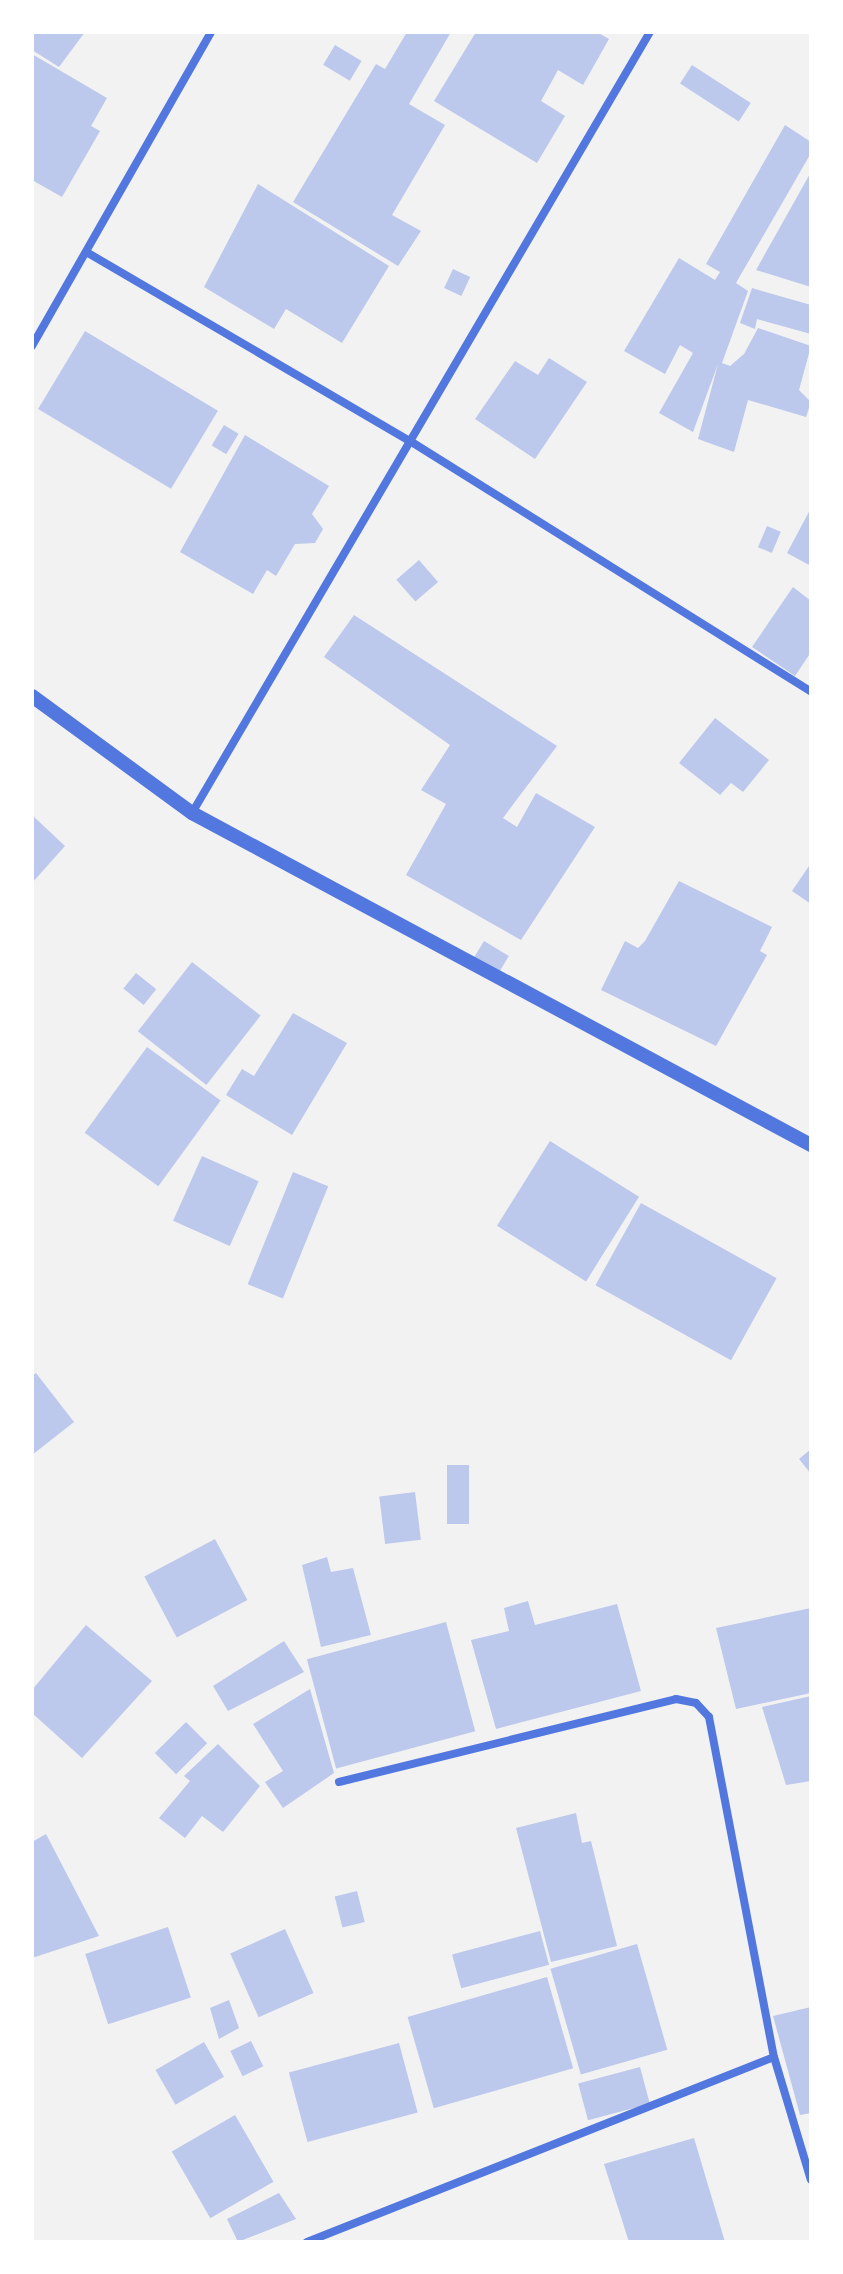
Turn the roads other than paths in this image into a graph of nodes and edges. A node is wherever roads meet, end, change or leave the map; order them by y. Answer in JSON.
{"nodes":[{"id":1,"x":211,"y":32,"type":"edge"},
{"id":2,"x":650,"y":32,"type":"edge"},
{"id":3,"x":88,"y":253,"type":"junction"},
{"id":4,"x":32,"y":346,"type":"edge"},
{"id":5,"x":410,"y":441,"type":"junction"},
{"id":6,"x":811,"y":692,"type":"edge"},
{"id":7,"x":32,"y":696,"type":"edge"},
{"id":8,"x":192,"y":813,"type":"junction"},
{"id":9,"x":811,"y":1145,"type":"edge"},
{"id":10,"x":339,"y":1782,"type":"dead end"},
{"id":11,"x":774,"y":2057,"type":"junction"},
{"id":12,"x":811,"y":2180,"type":"edge"},
{"id":13,"x":307,"y":2242,"type":"edge"}],
"edges":[{"from":1,"to":3,"type":"street"},
{"from":2,"to":5,"type":"street"},
{"from":3,"to":4,"type":"street"},
{"from":3,"to":5,"type":"street"},
{"from":5,"to":6,"type":"street"},
{"from":5,"to":8,"type":"street"},
{"from":7,"to":8,"type":"street"},
{"from":8,"to":9,"type":"street"},
{"from":10,"to":11,"type":"street"},
{"from":11,"to":12,"type":"street"},
{"from":11,"to":13,"type":"street"}]}
